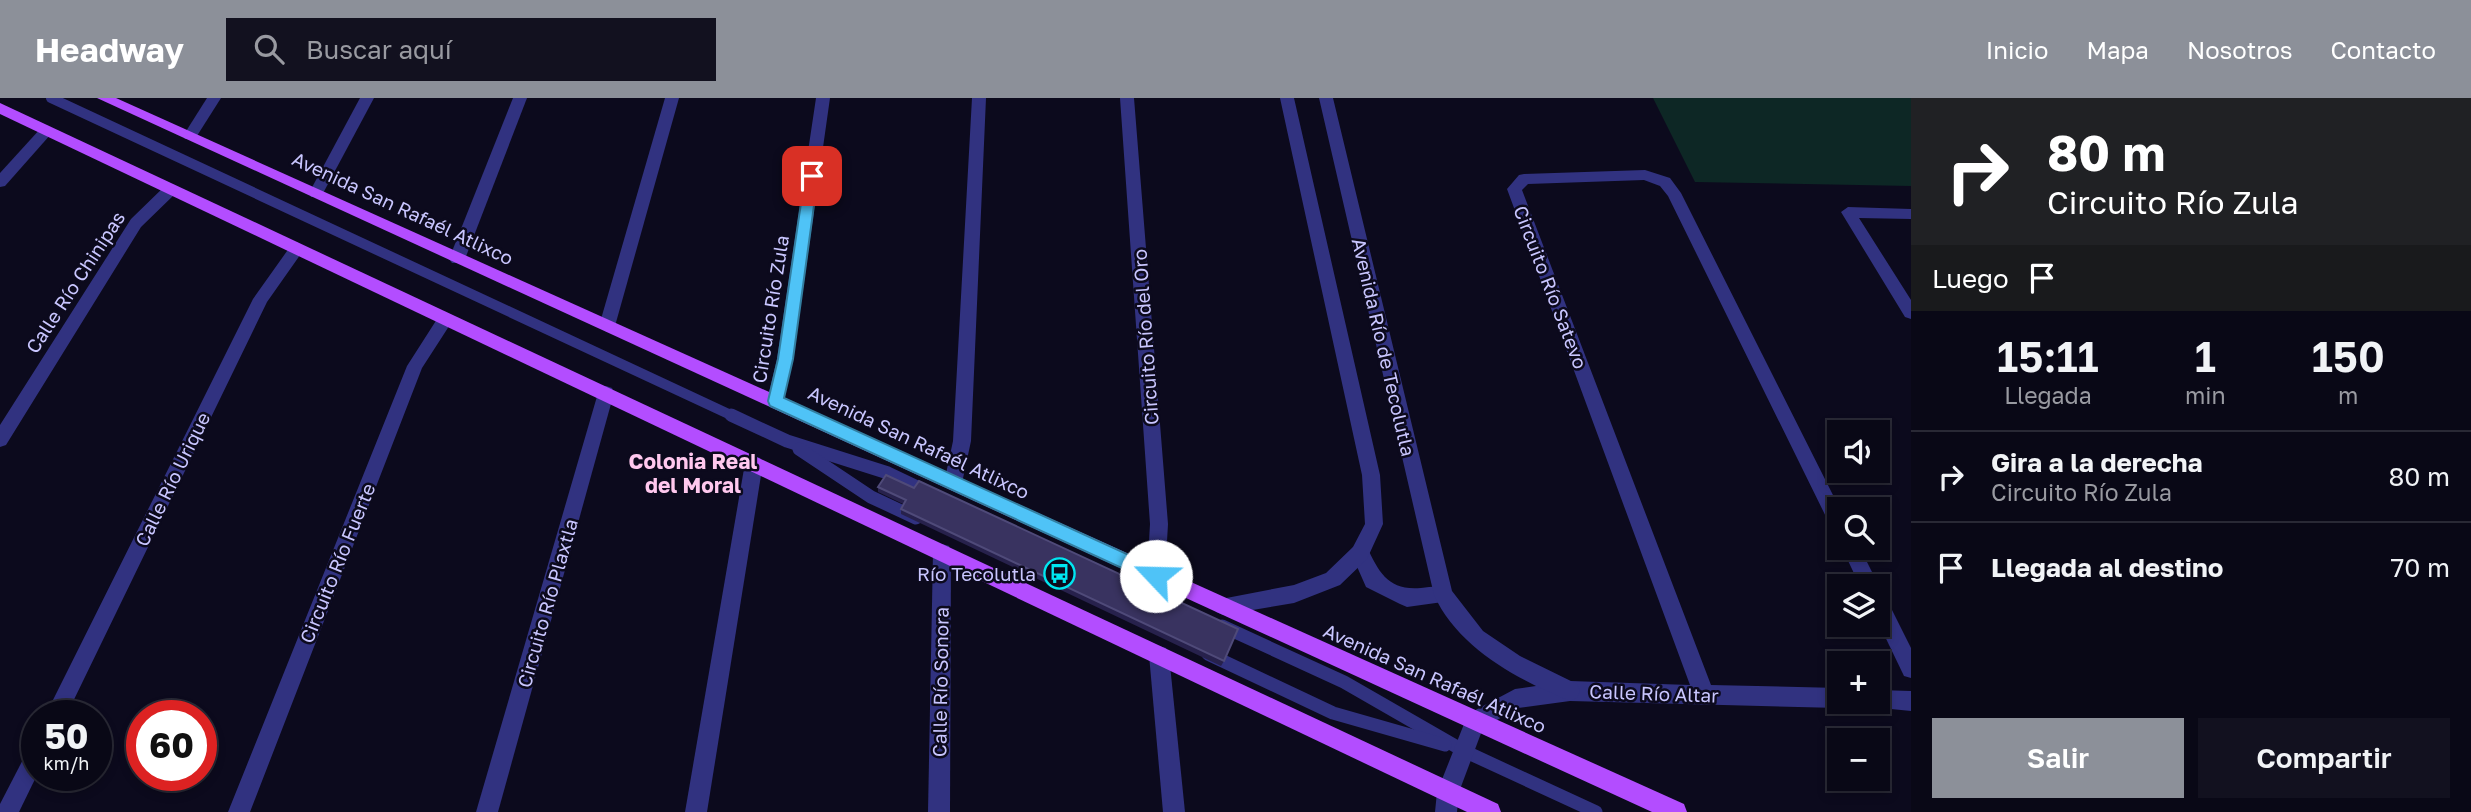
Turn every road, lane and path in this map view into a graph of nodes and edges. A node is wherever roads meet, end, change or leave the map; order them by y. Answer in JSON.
{"nodes":[{"id":1,"x":51,"y":98,"type":"edge"},
{"id":2,"x":104,"y":98,"type":"edge"},
{"id":3,"x":214,"y":98,"type":"edge"},
{"id":4,"x":367,"y":98,"type":"edge"},
{"id":5,"x":520,"y":98,"type":"edge"},
{"id":6,"x":672,"y":98,"type":"edge"},
{"id":7,"x":823,"y":98,"type":"edge"},
{"id":8,"x":979,"y":98,"type":"edge"},
{"id":9,"x":1127,"y":98,"type":"edge"},
{"id":10,"x":1287,"y":98,"type":"edge"},
{"id":11,"x":1326,"y":98,"type":"edge"},
{"id":12,"x":0,"y":108,"type":"edge"},
{"id":13,"x":46,"y":131,"type":"junction"},
{"id":14,"x":190,"y":136,"type":"junction"},
{"id":15,"x":0,"y":181,"type":"edge"},
{"id":16,"x":171,"y":189,"type":"junction"},
{"id":17,"x":316,"y":193,"type":"junction"},
{"id":18,"x":1911,"y":214,"type":"edge"},
{"id":19,"x":297,"y":248,"type":"junction"},
{"id":20,"x":457,"y":259,"type":"junction"},
{"id":21,"x":1911,"y":313,"type":"edge"},
{"id":22,"x":445,"y":320,"type":"junction"},
{"id":23,"x":607,"y":327,"type":"junction"},
{"id":24,"x":606,"y":393,"type":"junction"},
{"id":25,"x":775,"y":401,"type":"junction"},
{"id":26,"x":0,"y":440,"type":"edge"},
{"id":27,"x":788,"y":441,"type":"junction"},
{"id":28,"x":754,"y":463,"type":"junction"},
{"id":29,"x":953,"y":484,"type":"junction"},
{"id":30,"x":938,"y":496,"type":"edge"},
{"id":31,"x":1827,"y":500,"type":"edge"},
{"id":32,"x":934,"y":526,"type":"edge"},
{"id":33,"x":942,"y":552,"type":"junction"},
{"id":34,"x":1360,"y":554,"type":"junction"},
{"id":35,"x":1156,"y":576,"type":"junction"},
{"id":36,"x":1443,"y":595,"type":"junction"},
{"id":37,"x":1223,"y":606,"type":"junction"},
{"id":38,"x":1205,"y":618,"type":"edge"},
{"id":39,"x":1890,"y":626,"type":"edge"},
{"id":40,"x":1196,"y":649,"type":"edge"},
{"id":41,"x":1159,"y":655,"type":"junction"},
{"id":42,"x":1911,"y":669,"type":"edge"},
{"id":43,"x":1570,"y":691,"type":"junction"},
{"id":44,"x":1704,"y":694,"type":"junction"},
{"id":45,"x":1827,"y":698,"type":"edge"},
{"id":46,"x":63,"y":700,"type":"edge"},
{"id":47,"x":1890,"y":700,"type":"edge"},
{"id":48,"x":1911,"y":701,"type":"edge"},
{"id":49,"x":1475,"y":721,"type":"junction"},
{"id":50,"x":1464,"y":751,"type":"junction"},
{"id":51,"x":21,"y":786,"type":"edge"},
{"id":52,"x":1447,"y":802,"type":"edge"},
{"id":53,"x":8,"y":812,"type":"edge"},
{"id":54,"x":239,"y":812,"type":"edge"},
{"id":55,"x":487,"y":812,"type":"edge"},
{"id":56,"x":696,"y":812,"type":"edge"},
{"id":57,"x":939,"y":812,"type":"edge"},
{"id":58,"x":1174,"y":812,"type":"edge"},
{"id":59,"x":1490,"y":812,"type":"edge"},
{"id":60,"x":1596,"y":812,"type":"edge"},
{"id":61,"x":1676,"y":812,"type":"edge"}],
"edges":[{"from":1,"to":27,"type":"lane"},
{"from":2,"to":14,"type":"main road","name":"Avenida San Rafaél Atlixco"},
{"from":3,"to":14,"type":"street"},
{"from":4,"to":17,"type":"street"},
{"from":5,"to":20,"type":"street"},
{"from":6,"to":23,"type":"street"},
{"from":7,"to":25,"type":"street","name":"Circuito Río Zula"},
{"from":8,"to":29,"type":"street"},
{"from":9,"to":35,"type":"street","name":"Circuito Río del Oro"},
{"from":10,"to":34,"type":"street","name":"Avenida Río de Tecolutla"},
{"from":11,"to":36,"type":"street","name":"Avenida Río de Tecolutla"},
{"from":12,"to":13,"type":"main road"},
{"from":13,"to":15,"type":"street"},
{"from":13,"to":16,"type":"main road"},
{"from":14,"to":17,"type":"main road","name":"Avenida San Rafaél Atlixco"},
{"from":16,"to":19,"type":"main road"},
{"from":16,"to":26,"type":"street","name":"Calle Río Chinipas"},
{"from":17,"to":20,"type":"main road","name":"Avenida San Rafaél Atlixco"},
{"from":18,"to":21,"type":"street"},
{"from":19,"to":22,"type":"main road"},
{"from":19,"to":46,"type":"street","name":"Calle Río Urique"},
{"from":20,"to":23,"type":"main road","name":"Avenida San Rafaél Atlixco"},
{"from":22,"to":24,"type":"main road"},
{"from":22,"to":54,"type":"street","name":"Circuito Río Fuerte"},
{"from":23,"to":25,"type":"main road","name":"Avenida San Rafaél Atlixco"},
{"from":24,"to":28,"type":"main road"},
{"from":24,"to":55,"type":"street","name":"Circuito Río Plaxtla"},
{"from":25,"to":29,"type":"main road","name":"Avenida San Rafaél Atlixco"},
{"from":27,"to":30,"type":"lane"},
{"from":27,"to":32,"type":"lane"},
{"from":28,"to":33,"type":"main road"},
{"from":28,"to":56,"type":"street"},
{"from":29,"to":35,"type":"main road","name":"Avenida San Rafaél Atlixco"},
{"from":31,"to":44,"type":"street","name":"Circuito Río Satevo"},
{"from":33,"to":41,"type":"main road"},
{"from":33,"to":57,"type":"street","name":"Calle Río Sonora"},
{"from":34,"to":36,"type":"street"},
{"from":34,"to":37,"type":"street","name":"Avenida Río de Tecolutla"},
{"from":35,"to":37,"type":"main road","name":"Avenida San Rafaél Atlixco"},
{"from":36,"to":43,"type":"street","name":"Avenida Río de Tecolutla"},
{"from":37,"to":49,"type":"main road","name":"Avenida San Rafaél Atlixco"},
{"from":38,"to":50,"type":"lane"},
{"from":39,"to":42,"type":"street"},
{"from":40,"to":50,"type":"lane"},
{"from":41,"to":52,"type":"main road"},
{"from":41,"to":58,"type":"street"},
{"from":43,"to":44,"type":"street","name":"Calle Río Altar"},
{"from":43,"to":49,"type":"street","name":"Calle Río Altar"},
{"from":44,"to":45,"type":"street","name":"Calle Río Altar"},
{"from":47,"to":48,"type":"street"},
{"from":49,"to":50,"type":"street"},
{"from":49,"to":61,"type":"main road","name":"Avenida San Rafaél Atlixco"},
{"from":50,"to":52,"type":"street"},
{"from":50,"to":60,"type":"lane"},
{"from":51,"to":53,"type":"street"},
{"from":52,"to":59,"type":"main road"}]}
